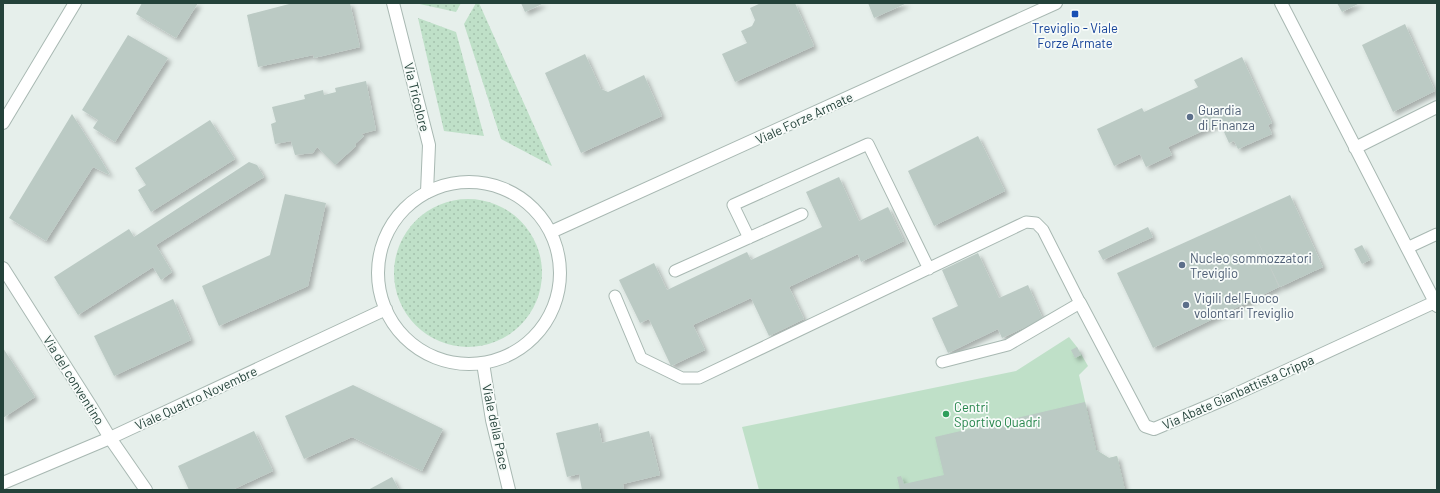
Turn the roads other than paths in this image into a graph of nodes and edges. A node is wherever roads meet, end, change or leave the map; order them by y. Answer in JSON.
{"nodes":[{"id":1,"x":75,"y":3,"type":"edge"},
{"id":2,"x":393,"y":3,"type":"edge"},
{"id":3,"x":1056,"y":3,"type":"edge"},
{"id":4,"x":1281,"y":3,"type":"edge"},
{"id":5,"x":1437,"y":107,"type":"edge"},
{"id":6,"x":3,"y":122,"type":"edge"},
{"id":7,"x":1355,"y":148,"type":"junction"},
{"id":8,"x":427,"y":192,"type":"junction"},
{"id":9,"x":802,"y":214,"type":"dead end"},
{"id":10,"x":551,"y":232,"type":"junction"},
{"id":11,"x":1437,"y":234,"type":"edge"},
{"id":12,"x":749,"y":238,"type":"junction"},
{"id":13,"x":1407,"y":248,"type":"junction"},
{"id":14,"x":3,"y":268,"type":"edge"},
{"id":15,"x":929,"y":269,"type":"junction"},
{"id":16,"x":675,"y":272,"type":"dead end"},
{"id":17,"x":615,"y":296,"type":"dead end"},
{"id":18,"x":1080,"y":303,"type":"junction"},
{"id":19,"x":1436,"y":304,"type":"edge"},
{"id":20,"x":386,"y":309,"type":"junction"},
{"id":21,"x":942,"y":362,"type":"dead end"},
{"id":22,"x":483,"y":363,"type":"junction"},
{"id":23,"x":110,"y":438,"type":"junction"},
{"id":24,"x":3,"y":483,"type":"edge"},
{"id":25,"x":146,"y":490,"type":"edge"},
{"id":26,"x":509,"y":490,"type":"edge"}],
"edges":[{"from":1,"to":6,"type":"street"},
{"from":2,"to":8,"type":"street","name":"Via Tricolore"},
{"from":3,"to":10,"type":"street","name":"Viale Forze Armate"},
{"from":4,"to":7,"type":"street","name":"Via Abate Gianbattista Crippa"},
{"from":5,"to":7,"type":"street"},
{"from":7,"to":13,"type":"street","name":"Via Abate Gianbattista Crippa"},
{"from":8,"to":10,"type":"street"},
{"from":8,"to":20,"type":"street"},
{"from":9,"to":12,"type":"lane"},
{"from":10,"to":22,"type":"street"},
{"from":11,"to":13,"type":"lane"},
{"from":12,"to":15,"type":"lane"},
{"from":12,"to":16,"type":"lane"},
{"from":13,"to":19,"type":"street","name":"Via Abate Gianbattista Crippa"},
{"from":14,"to":23,"type":"street","name":"Via del conventino"},
{"from":15,"to":17,"type":"lane"},
{"from":15,"to":18,"type":"lane"},
{"from":18,"to":19,"type":"street","name":"Via Abate Gianbattista Crippa"},
{"from":18,"to":21,"type":"lane"},
{"from":20,"to":22,"type":"street"},
{"from":20,"to":23,"type":"street","name":"Viale Quattro Novembre"},
{"from":22,"to":26,"type":"street","name":"Viale della Pace"},
{"from":23,"to":24,"type":"street","name":"Viale Quattro Novembre"},
{"from":23,"to":25,"type":"street","name":"Via del conventino"}]}
